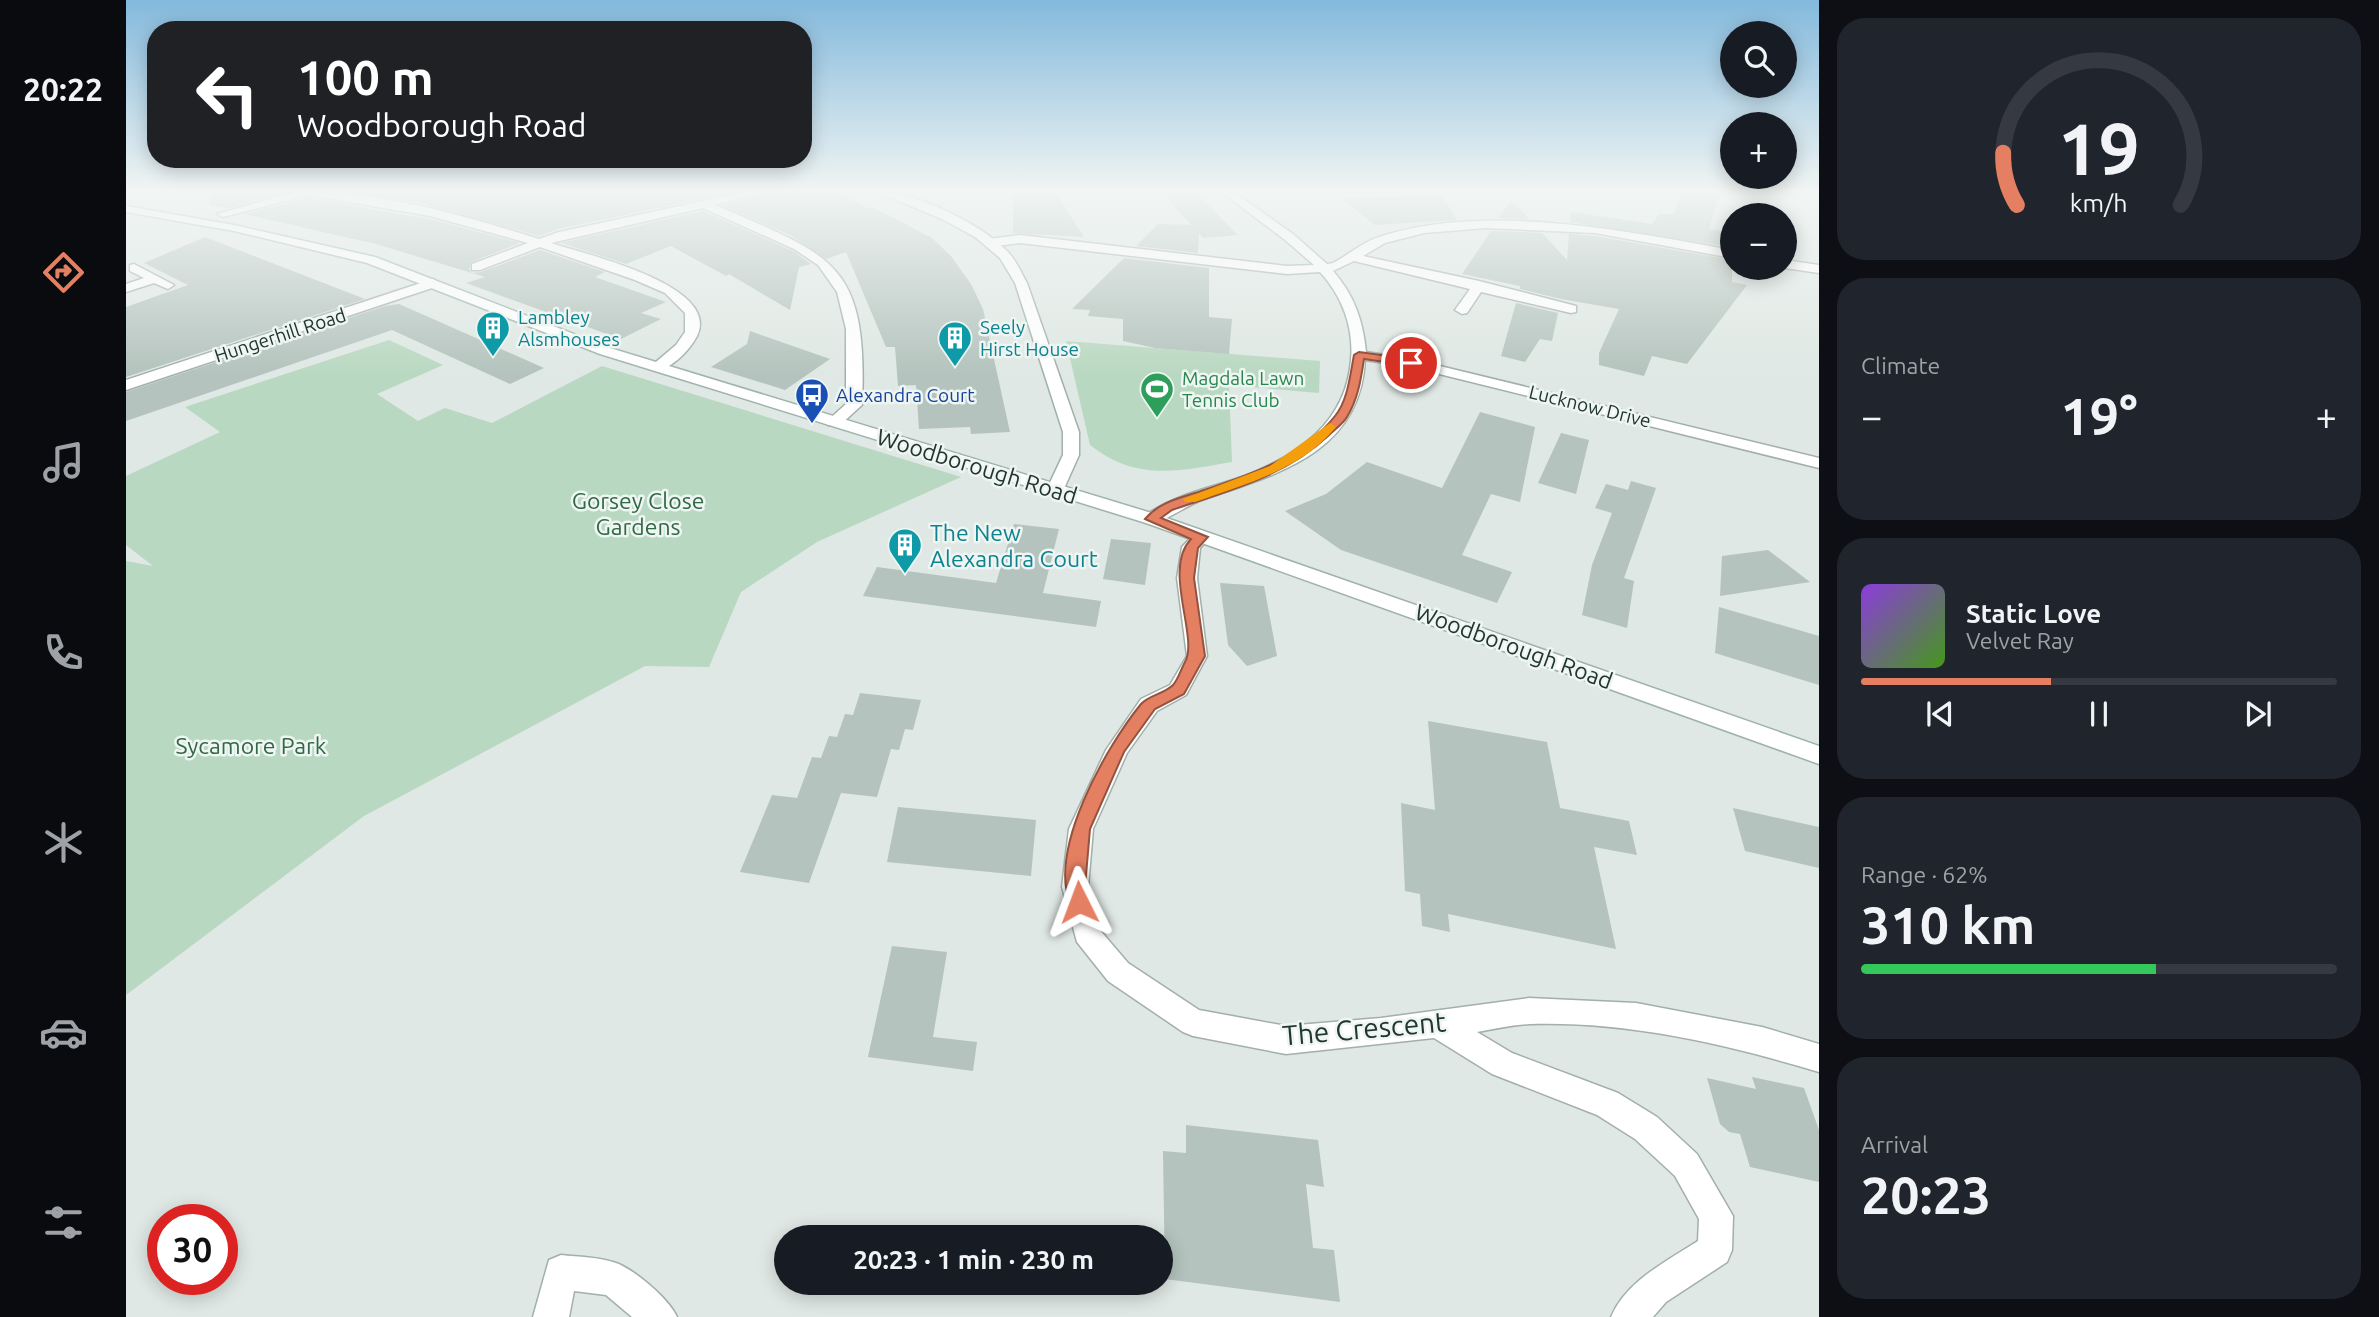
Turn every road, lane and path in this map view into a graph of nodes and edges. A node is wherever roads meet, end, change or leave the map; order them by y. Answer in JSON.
{"nodes":[{"id":1,"x":342,"y":252,"type":"edge"},
{"id":2,"x":514,"y":252,"type":"edge"},
{"id":3,"x":565,"y":252,"type":"edge"},
{"id":4,"x":809,"y":252,"type":"edge"},
{"id":5,"x":1002,"y":252,"type":"edge"},
{"id":6,"x":1135,"y":252,"type":"edge"},
{"id":7,"x":1307,"y":252,"type":"edge"},
{"id":8,"x":1360,"y":252,"type":"edge"},
{"id":9,"x":1352,"y":257,"type":"junction"},
{"id":10,"x":1797,"y":266,"type":"edge"},
{"id":11,"x":476,"y":267,"type":"dead end"},
{"id":12,"x":134,"y":268,"type":"dead end"},
{"id":13,"x":1324,"y":268,"type":"junction"},
{"id":14,"x":1819,"y":270,"type":"edge"},
{"id":15,"x":155,"y":278,"type":"junction"},
{"id":16,"x":433,"y":283,"type":"junction"},
{"id":17,"x":168,"y":285,"type":"dead end"},
{"id":18,"x":1479,"y":285,"type":"junction"},
{"id":19,"x":126,"y":288,"type":"edge"},
{"id":20,"x":1571,"y":309,"type":"dead end"},
{"id":21,"x":1462,"y":310,"type":"dead end"},
{"id":22,"x":1359,"y":355,"type":"junction"},
{"id":23,"x":657,"y":367,"type":"junction"},
{"id":24,"x":126,"y":386,"type":"edge"},
{"id":25,"x":834,"y":422,"type":"junction"},
{"id":26,"x":1819,"y":463,"type":"edge"},
{"id":27,"x":1056,"y":489,"type":"junction"},
{"id":28,"x":1152,"y":519,"type":"junction"},
{"id":29,"x":1201,"y":537,"type":"junction"},
{"id":30,"x":1819,"y":755,"type":"edge"},
{"id":31,"x":1437,"y":1024,"type":"junction"},
{"id":32,"x":1819,"y":1058,"type":"edge"},
{"id":33,"x":551,"y":1317,"type":"edge"},
{"id":34,"x":659,"y":1317,"type":"edge"},
{"id":35,"x":1629,"y":1317,"type":"edge"}],
"edges":[{"from":1,"to":16,"type":"street","name":"Woodborough Road"},
{"from":2,"to":11,"type":"street"},
{"from":3,"to":23,"type":"street"},
{"from":4,"to":25,"type":"street"},
{"from":5,"to":27,"type":"street"},
{"from":6,"to":13,"type":"street"},
{"from":7,"to":13,"type":"street"},
{"from":8,"to":9,"type":"street"},
{"from":9,"to":13,"type":"street"},
{"from":9,"to":18,"type":"street"},
{"from":10,"to":14,"type":"street"},
{"from":12,"to":15,"type":"street"},
{"from":13,"to":22,"type":"street"},
{"from":15,"to":17,"type":"street"},
{"from":15,"to":19,"type":"street"},
{"from":16,"to":23,"type":"street","name":"Woodborough Road"},
{"from":16,"to":24,"type":"street","name":"Hungerhill Road"},
{"from":18,"to":20,"type":"street"},
{"from":18,"to":21,"type":"street"},
{"from":22,"to":26,"type":"street","name":"Lucknow Drive"},
{"from":22,"to":28,"type":"street"},
{"from":23,"to":25,"type":"street","name":"Woodborough Road"},
{"from":25,"to":27,"type":"street","name":"Woodborough Road"},
{"from":27,"to":28,"type":"street","name":"Woodborough Road"},
{"from":28,"to":29,"type":"street","name":"Woodborough Road"},
{"from":29,"to":30,"type":"street","name":"Woodborough Road"},
{"from":29,"to":31,"type":"street","name":"The Crescent"},
{"from":31,"to":32,"type":"street","name":"The Crescent"},
{"from":31,"to":35,"type":"street"},
{"from":33,"to":34,"type":"street"}]}
